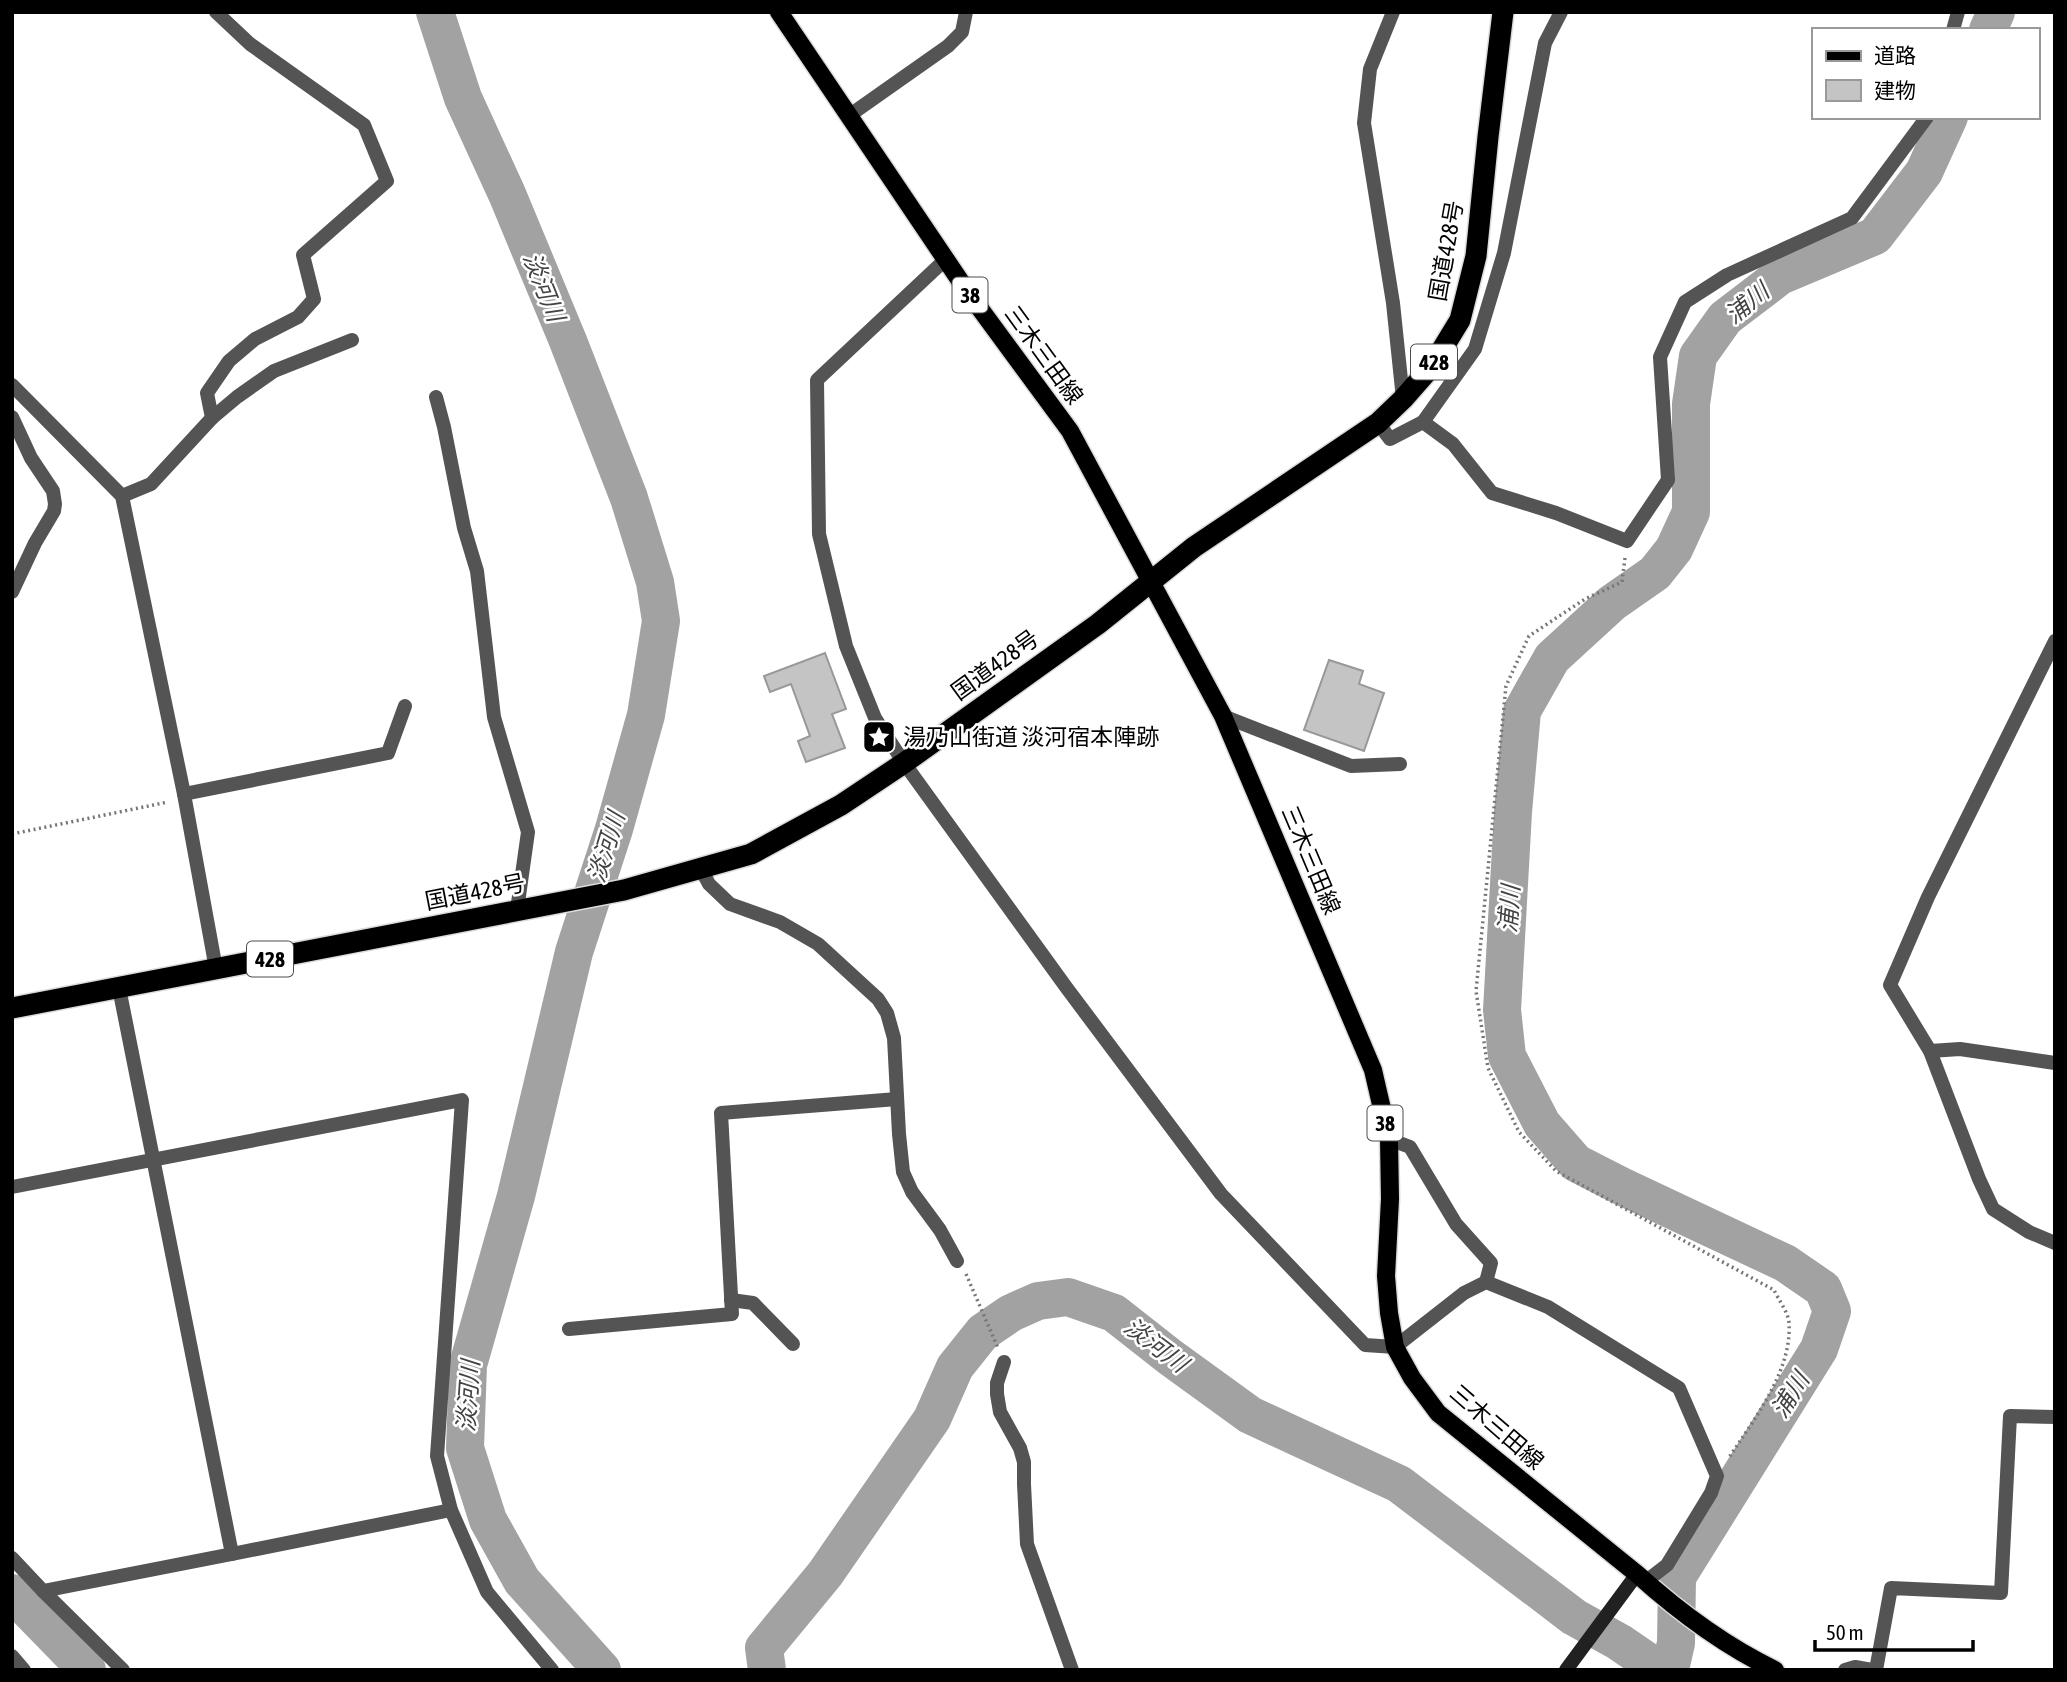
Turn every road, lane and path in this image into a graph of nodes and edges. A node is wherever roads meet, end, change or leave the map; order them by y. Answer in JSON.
{"nodes":[{"id":1,"x":216,"y":12,"type":"edge"},
{"id":2,"x":779,"y":12,"type":"edge"},
{"id":3,"x":966,"y":12,"type":"edge"},
{"id":4,"x":1393,"y":12,"type":"edge"},
{"id":5,"x":1503,"y":12,"type":"edge"},
{"id":6,"x":1561,"y":12,"type":"edge"},
{"id":7,"x":850,"y":115,"type":"junction"},
{"id":8,"x":1926,"y":119,"type":"edge"},
{"id":9,"x":946,"y":259,"type":"junction"},
{"id":10,"x":352,"y":340,"type":"dead end"},
{"id":11,"x":12,"y":385,"type":"edge"},
{"id":12,"x":436,"y":397,"type":"dead end"},
{"id":13,"x":1403,"y":399,"type":"junction"},
{"id":14,"x":12,"y":417,"type":"edge"},
{"id":15,"x":212,"y":418,"type":"junction"},
{"id":16,"x":1423,"y":422,"type":"junction"},
{"id":17,"x":1377,"y":423,"type":"junction"},
{"id":18,"x":122,"y":496,"type":"junction"},
{"id":19,"x":1627,"y":541,"type":"junction"},
{"id":20,"x":1151,"y":583,"type":"junction"},
{"id":21,"x":12,"y":592,"type":"edge"},
{"id":22,"x":2055,"y":640,"type":"edge"},
{"id":23,"x":405,"y":706,"type":"dead end"},
{"id":24,"x":1223,"y":716,"type":"junction"},
{"id":25,"x":904,"y":762,"type":"junction"},
{"id":26,"x":1400,"y":764,"type":"dead end"},
{"id":27,"x":184,"y":796,"type":"junction"},
{"id":28,"x":12,"y":834,"type":"edge"},
{"id":29,"x":701,"y":869,"type":"junction"},
{"id":30,"x":522,"y":909,"type":"junction"},
{"id":31,"x":216,"y":969,"type":"junction"},
{"id":32,"x":119,"y":988,"type":"junction"},
{"id":33,"x":12,"y":1008,"type":"edge"},
{"id":34,"x":1930,"y":1051,"type":"junction"},
{"id":35,"x":2055,"y":1063,"type":"edge"},
{"id":36,"x":897,"y":1099,"type":"junction"},
{"id":37,"x":1389,"y":1139,"type":"junction"},
{"id":38,"x":153,"y":1160,"type":"junction"},
{"id":39,"x":12,"y":1187,"type":"edge"},
{"id":40,"x":2055,"y":1243,"type":"edge"},
{"id":41,"x":957,"y":1261,"type":"joint"},
{"id":42,"x":1486,"y":1282,"type":"junction"},
{"id":43,"x":731,"y":1300,"type":"junction"},
{"id":44,"x":569,"y":1329,"type":"dead end"},
{"id":45,"x":793,"y":1344,"type":"dead end"},
{"id":46,"x":1395,"y":1347,"type":"junction"},
{"id":47,"x":1004,"y":1362,"type":"joint"},
{"id":48,"x":2055,"y":1417,"type":"edge"},
{"id":49,"x":1717,"y":1476,"type":"junction"},
{"id":50,"x":451,"y":1510,"type":"junction"},
{"id":51,"x":232,"y":1554,"type":"junction"},
{"id":52,"x":12,"y":1558,"type":"edge"},
{"id":53,"x":1641,"y":1578,"type":"junction"},
{"id":54,"x":43,"y":1591,"type":"junction"},
{"id":55,"x":12,"y":1656,"type":"edge"},
{"id":56,"x":24,"y":1670,"type":"edge"},
{"id":57,"x":123,"y":1670,"type":"edge"},
{"id":58,"x":552,"y":1670,"type":"edge"},
{"id":59,"x":1072,"y":1670,"type":"edge"},
{"id":60,"x":1566,"y":1670,"type":"edge"},
{"id":61,"x":1775,"y":1670,"type":"edge"},
{"id":62,"x":1844,"y":1670,"type":"edge"},
{"id":63,"x":1874,"y":1670,"type":"edge"}],
"edges":[{"from":1,"to":15,"type":"street"},
{"from":2,"to":7,"type":"main road","name":"三木三田線","number":"38"},
{"from":3,"to":7,"type":"street"},
{"from":4,"to":13,"type":"street"},
{"from":5,"to":13,"type":"highway","name":"国道428号","number":"428"},
{"from":6,"to":16,"type":"street"},
{"from":7,"to":9,"type":"main road","name":"三木三田線","number":"38"},
{"from":8,"to":19,"type":"street"},
{"from":9,"to":20,"type":"main road","name":"三木三田線","number":"38"},
{"from":9,"to":25,"type":"street"},
{"from":10,"to":15,"type":"street"},
{"from":11,"to":18,"type":"street"},
{"from":12,"to":30,"type":"street"},
{"from":13,"to":17,"type":"highway","name":"国道428号","number":"428"},
{"from":14,"to":21,"type":"street"},
{"from":15,"to":18,"type":"street"},
{"from":16,"to":17,"type":"street"},
{"from":16,"to":19,"type":"street"},
{"from":17,"to":20,"type":"highway","name":"国道428号","number":"428"},
{"from":18,"to":27,"type":"street"},
{"from":19,"to":49,"type":"path"},
{"from":20,"to":24,"type":"main road","name":"三木三田線","number":"38"},
{"from":20,"to":25,"type":"highway","name":"国道428号","number":"428"},
{"from":22,"to":34,"type":"street"},
{"from":23,"to":27,"type":"street"},
{"from":24,"to":26,"type":"street"},
{"from":24,"to":37,"type":"main road","name":"三木三田線","number":"38"},
{"from":25,"to":29,"type":"highway","name":"国道428号","number":"428"},
{"from":25,"to":46,"type":"street"},
{"from":27,"to":28,"type":"path"},
{"from":27,"to":31,"type":"street"},
{"from":29,"to":30,"type":"highway","name":"国道428号","number":"428"},
{"from":29,"to":36,"type":"street"},
{"from":30,"to":31,"type":"highway","name":"国道428号","number":"428"},
{"from":31,"to":32,"type":"highway","name":"国道428号","number":"428"},
{"from":32,"to":33,"type":"highway","name":"国道428号","number":"428"},
{"from":32,"to":38,"type":"street"},
{"from":34,"to":35,"type":"street"},
{"from":34,"to":40,"type":"street"},
{"from":36,"to":41,"type":"street"},
{"from":36,"to":43,"type":"street"},
{"from":37,"to":42,"type":"street"},
{"from":37,"to":46,"type":"main road","name":"三木三田線","number":"38"},
{"from":38,"to":39,"type":"street"},
{"from":38,"to":50,"type":"street"},
{"from":38,"to":51,"type":"street"},
{"from":41,"to":47,"type":"path"},
{"from":42,"to":46,"type":"street"},
{"from":42,"to":49,"type":"street"},
{"from":43,"to":44,"type":"street"},
{"from":43,"to":45,"type":"street"},
{"from":46,"to":53,"type":"main road","name":"三木三田線","number":"38"},
{"from":47,"to":59,"type":"street"},
{"from":48,"to":63,"type":"street"},
{"from":49,"to":53,"type":"street"},
{"from":50,"to":51,"type":"street"},
{"from":50,"to":58,"type":"street"},
{"from":51,"to":54,"type":"street"},
{"from":52,"to":54,"type":"street"},
{"from":53,"to":60,"type":"main road"},
{"from":53,"to":61,"type":"main road","name":"三木三田線","number":"38"},
{"from":54,"to":57,"type":"street"},
{"from":55,"to":56,"type":"street"},
{"from":62,"to":63,"type":"street"}]}
